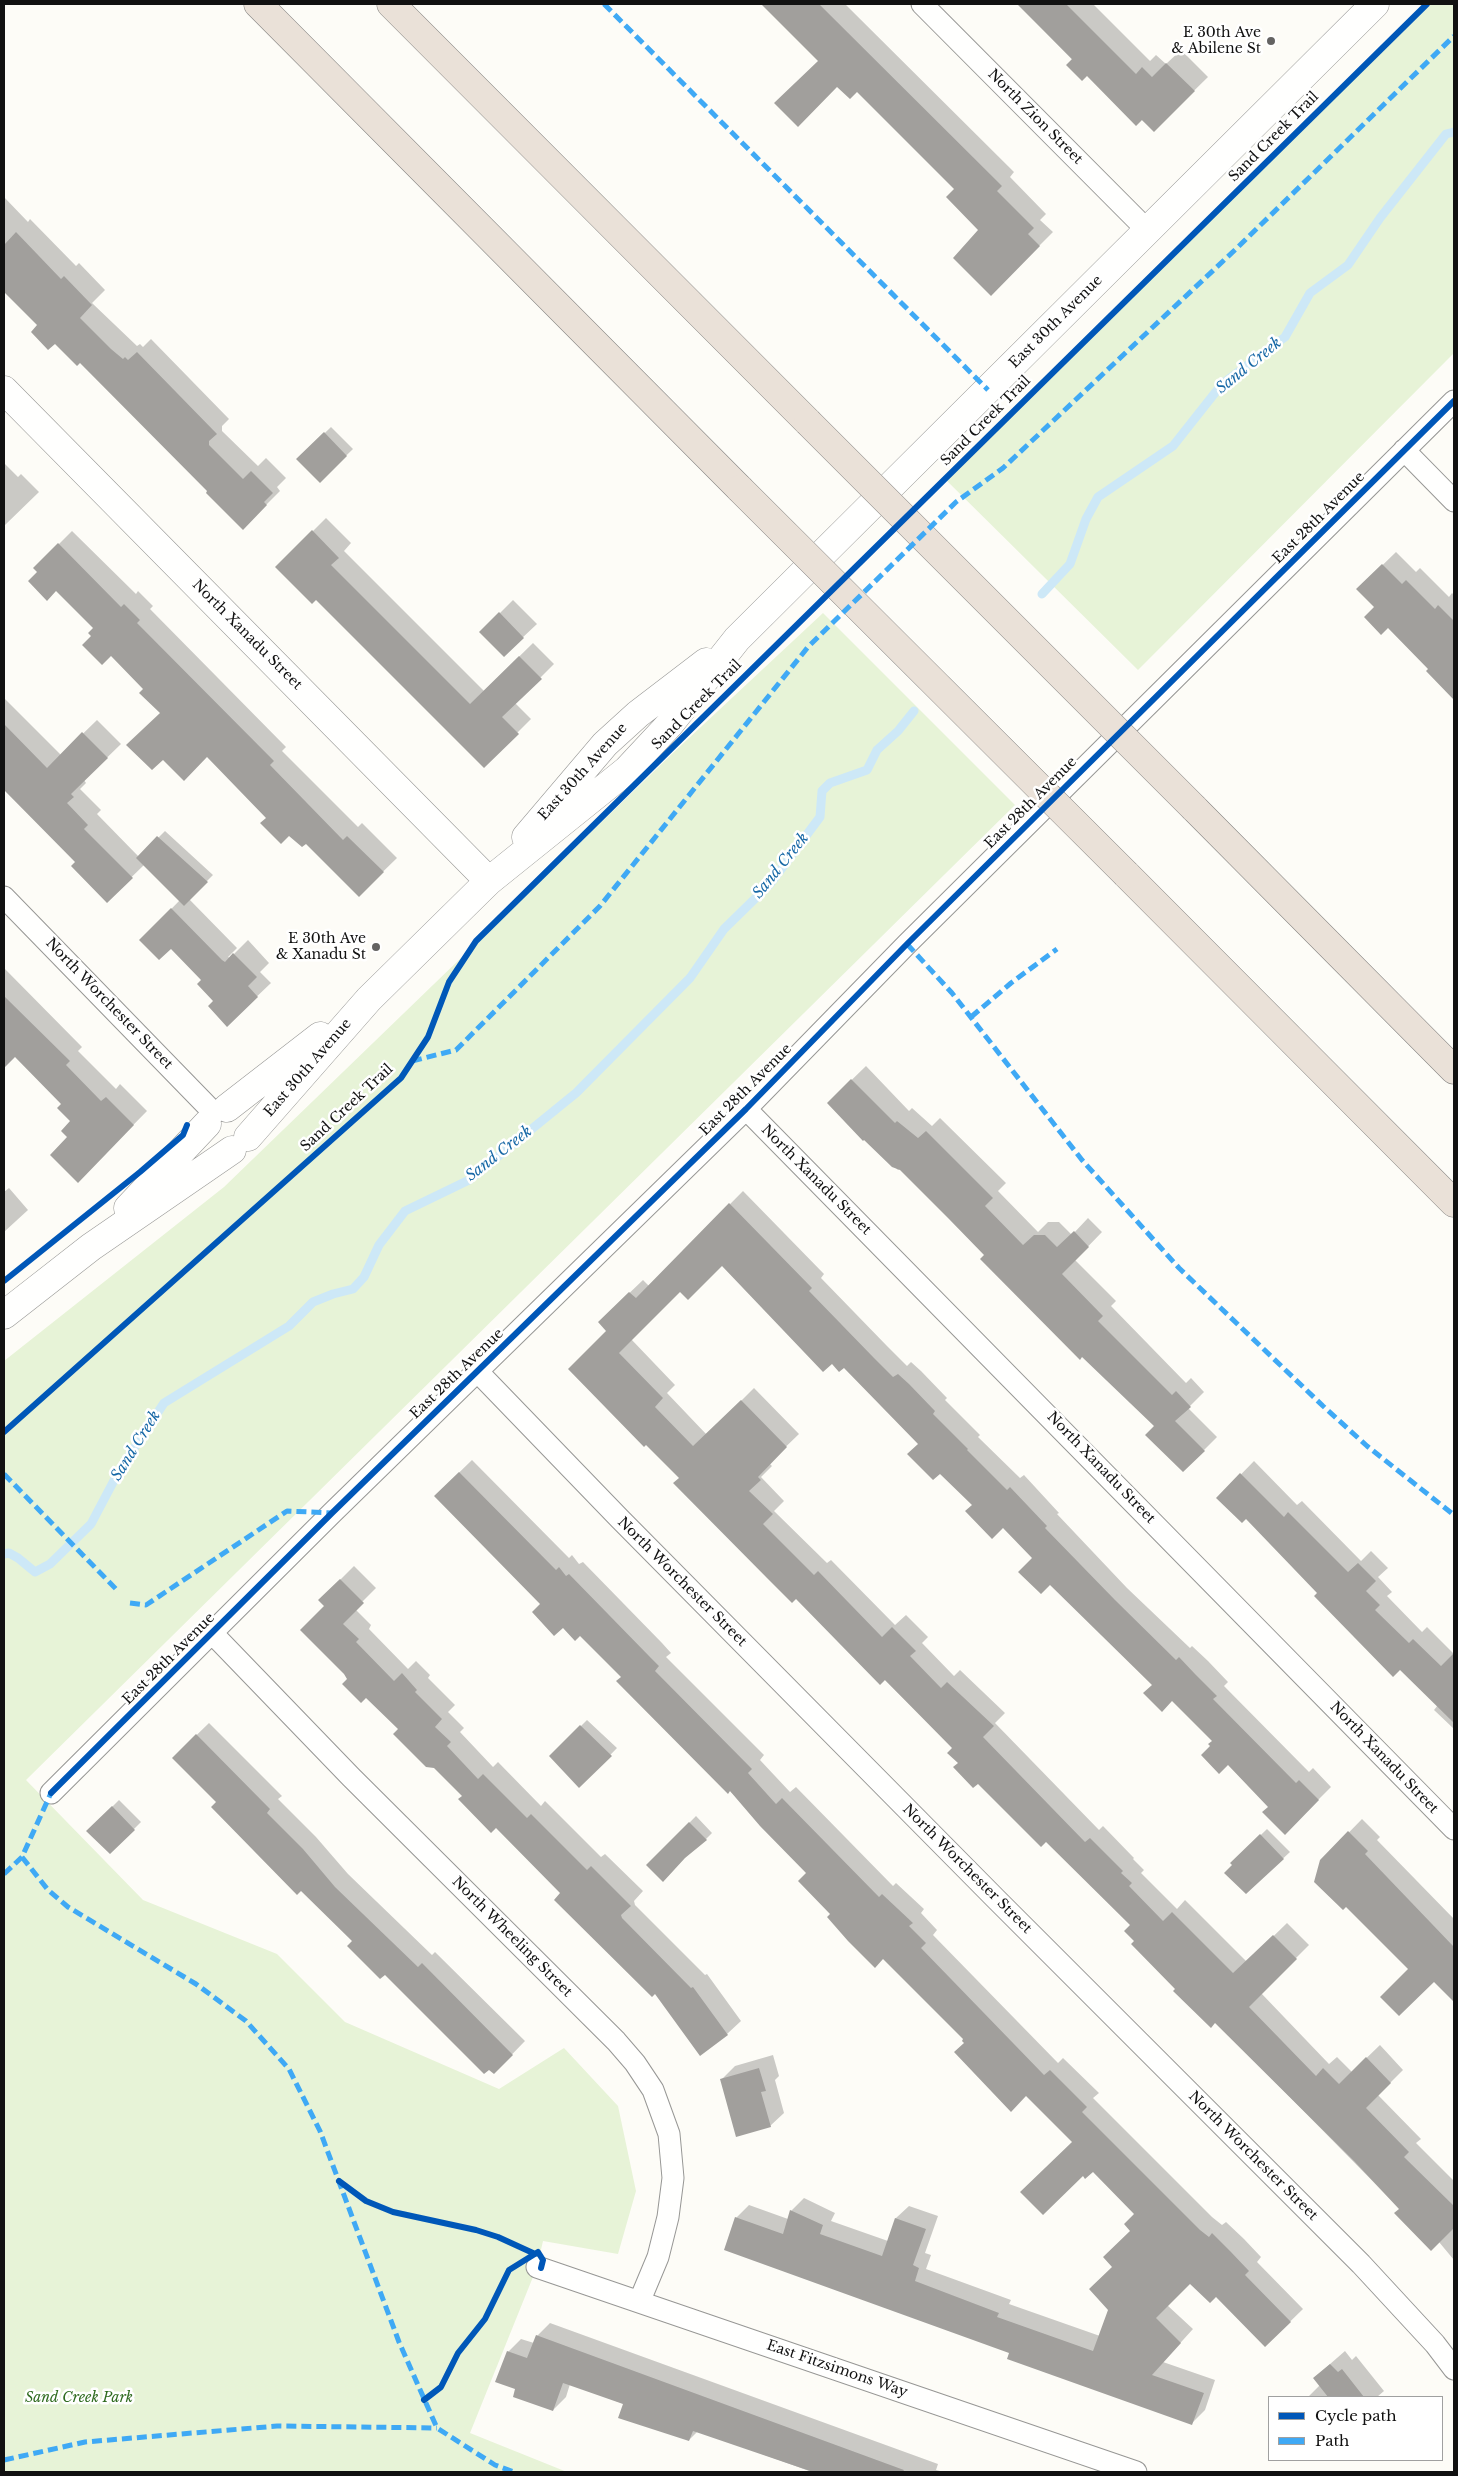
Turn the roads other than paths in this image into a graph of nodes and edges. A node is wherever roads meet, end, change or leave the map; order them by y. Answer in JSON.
{"nodes":[{"id":1,"x":258,"y":4,"type":"edge"},
{"id":2,"x":391,"y":4,"type":"edge"},
{"id":3,"x":922,"y":4,"type":"edge"},
{"id":4,"x":1375,"y":4,"type":"edge"},
{"id":5,"x":1148,"y":231,"type":"junction"},
{"id":6,"x":4,"y":390,"type":"edge"},
{"id":7,"x":1454,"y":400,"type":"edge"},
{"id":8,"x":1404,"y":450,"type":"junction"},
{"id":9,"x":1454,"y":500,"type":"edge"},
{"id":10,"x":489,"y":881,"type":"junction"},
{"id":11,"x":4,"y":897,"type":"edge"},
{"id":12,"x":368,"y":999,"type":"junction"},
{"id":13,"x":1454,"y":1070,"type":"edge"},
{"id":14,"x":746,"y":1108,"type":"junction"},
{"id":15,"x":216,"y":1115,"type":"junction"},
{"id":16,"x":240,"y":1144,"type":"junction"},
{"id":17,"x":1454,"y":1203,"type":"edge"},
{"id":18,"x":91,"y":1247,"type":"junction"},
{"id":19,"x":4,"y":1315,"type":"edge"},
{"id":20,"x":478,"y":1371,"type":"junction"},
{"id":21,"x":212,"y":1633,"type":"junction"},
{"id":22,"x":51,"y":1793,"type":"dead end"},
{"id":23,"x":1454,"y":1829,"type":"edge"},
{"id":24,"x":537,"y":2266,"type":"dead end"},
{"id":25,"x":640,"y":2300,"type":"junction"},
{"id":26,"x":1454,"y":2369,"type":"edge"},
{"id":27,"x":1136,"y":2472,"type":"edge"}],
"edges":[{"from":1,"to":17,"type":"highway","bridge":true},
{"from":2,"to":13,"type":"highway","bridge":true},
{"from":3,"to":5,"type":"street","name":"North Zion Street"},
{"from":4,"to":5,"type":"street","name":"East 30th Avenue"},
{"from":5,"to":10,"type":"street","name":"East 30th Avenue"},
{"from":6,"to":10,"type":"street","name":"North Xanadu Street"},
{"from":7,"to":8,"type":"street","name":"East 28th Avenue"},
{"from":8,"to":9,"type":"street"},
{"from":8,"to":14,"type":"street","name":"East 28th Avenue"},
{"from":10,"to":12,"type":"street","name":"East 30th Avenue"},
{"from":11,"to":15,"type":"street","name":"North Worchester Street"},
{"from":12,"to":15,"type":"street","name":"East 30th Avenue"},
{"from":12,"to":16,"type":"street","name":"East 30th Avenue"},
{"from":14,"to":20,"type":"street","name":"East 28th Avenue"},
{"from":14,"to":23,"type":"street","name":"North Xanadu Street"},
{"from":15,"to":16,"type":"street"},
{"from":15,"to":16,"type":"street"},
{"from":15,"to":18,"type":"street","name":"East 30th Avenue"},
{"from":16,"to":18,"type":"street","name":"East 30th Avenue"},
{"from":18,"to":19,"type":"street","name":"East 30th Avenue"},
{"from":20,"to":21,"type":"street","name":"East 28th Avenue"},
{"from":20,"to":26,"type":"street","name":"North Worchester Street"},
{"from":21,"to":22,"type":"street","name":"East 28th Avenue"},
{"from":21,"to":25,"type":"street","name":"North Wheeling Street"},
{"from":24,"to":25,"type":"street","name":"East Fitzsimons Way"},
{"from":25,"to":27,"type":"street","name":"East Fitzsimons Way"}]}
